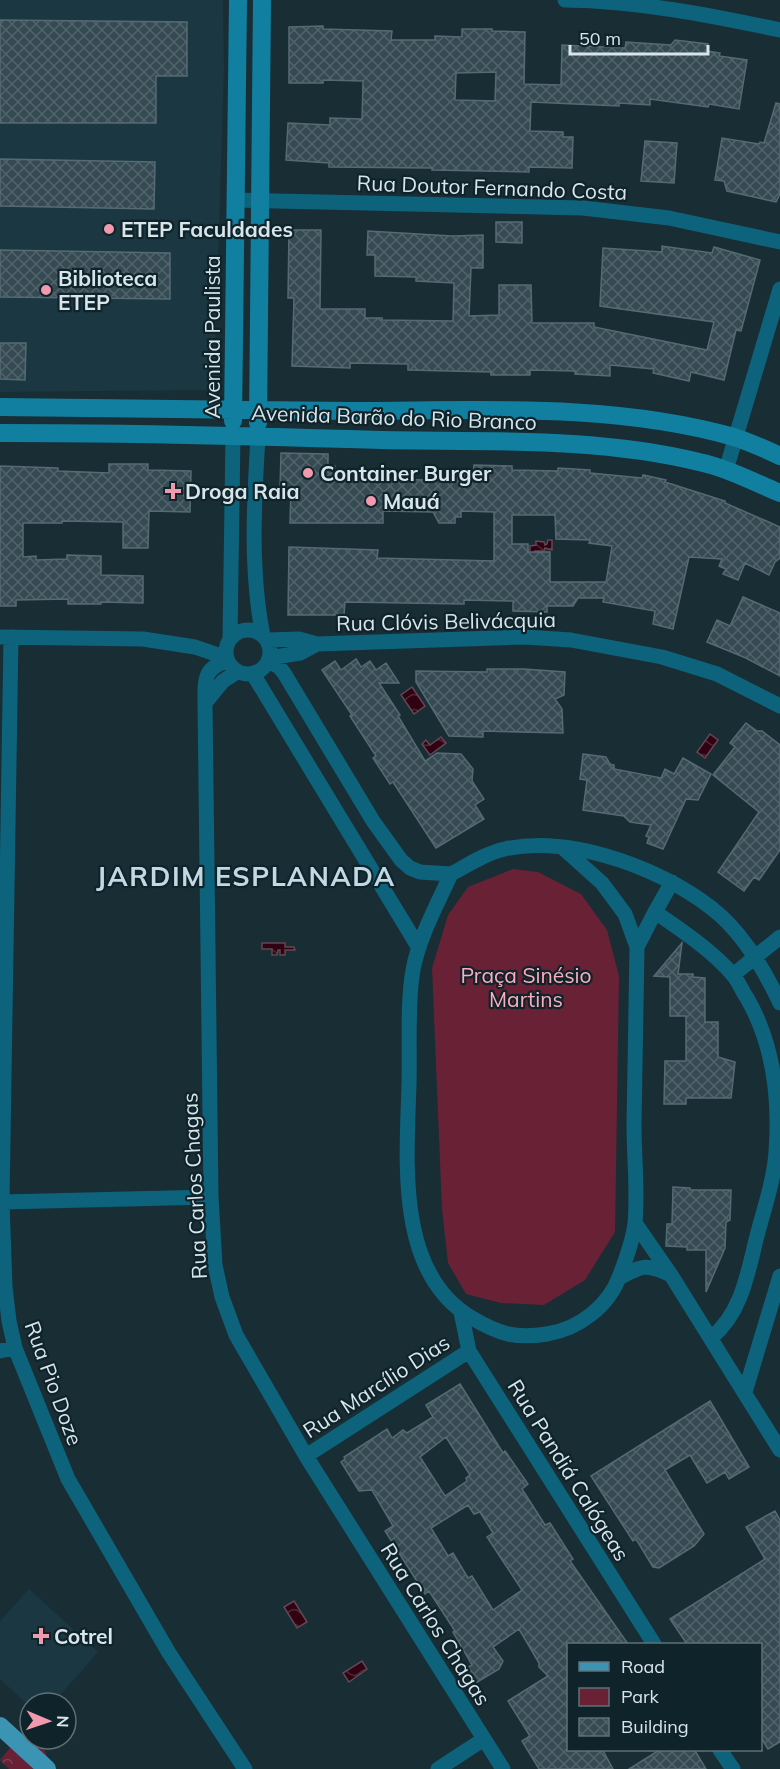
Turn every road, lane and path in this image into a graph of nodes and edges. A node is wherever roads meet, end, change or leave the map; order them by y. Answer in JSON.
{"nodes":[{"id":1,"x":238,"y":0,"type":"edge"},
{"id":2,"x":262,"y":0,"type":"edge"},
{"id":3,"x":565,"y":0,"type":"edge"},
{"id":4,"x":780,"y":30,"type":"edge"},
{"id":5,"x":235,"y":200,"type":"junction"},
{"id":6,"x":260,"y":200,"type":"junction"},
{"id":7,"x":780,"y":242,"type":"edge"},
{"id":8,"x":780,"y":289,"type":"edge"},
{"id":9,"x":0,"y":407,"type":"edge"},
{"id":10,"x":233,"y":410,"type":"junction"},
{"id":11,"x":259,"y":411,"type":"junction"},
{"id":12,"x":0,"y":433,"type":"edge"},
{"id":13,"x":233,"y":435,"type":"junction"},
{"id":14,"x":258,"y":437,"type":"junction"},
{"id":15,"x":736,"y":438,"type":"junction"},
{"id":16,"x":780,"y":456,"type":"edge"},
{"id":17,"x":726,"y":470,"type":"junction"},
{"id":18,"x":780,"y":493,"type":"edge"},
{"id":19,"x":6,"y":637,"type":"edge"},
{"id":20,"x":265,"y":638,"type":"junction"},
{"id":21,"x":230,"y":639,"type":"junction"},
{"id":22,"x":317,"y":644,"type":"junction"},
{"id":23,"x":269,"y":660,"type":"junction"},
{"id":24,"x":230,"y":664,"type":"junction"},
{"id":25,"x":253,"y":674,"type":"junction"},
{"id":26,"x":780,"y":706,"type":"edge"},
{"id":27,"x":563,"y":848,"type":"junction"},
{"id":28,"x":451,"y":874,"type":"junction"},
{"id":29,"x":672,"y":882,"type":"junction"},
{"id":30,"x":655,"y":912,"type":"junction"},
{"id":31,"x":780,"y":937,"type":"edge"},
{"id":32,"x":637,"y":947,"type":"junction"},
{"id":33,"x":419,"y":948,"type":"junction"},
{"id":34,"x":755,"y":956,"type":"junction"},
{"id":35,"x":733,"y":975,"type":"junction"},
{"id":36,"x":780,"y":1002,"type":"edge"},
{"id":37,"x":211,"y":1197,"type":"junction"},
{"id":38,"x":2,"y":1202,"type":"junction"},
{"id":39,"x":635,"y":1223,"type":"junction"},
{"id":40,"x":671,"y":1275,"type":"junction"},
{"id":41,"x":780,"y":1276,"type":"edge"},
{"id":42,"x":619,"y":1278,"type":"junction"},
{"id":43,"x":461,"y":1312,"type":"junction"},
{"id":44,"x":711,"y":1338,"type":"junction"},
{"id":45,"x":8,"y":1349,"type":"edge"},
{"id":46,"x":469,"y":1351,"type":"junction"},
{"id":47,"x":745,"y":1392,"type":"junction"},
{"id":48,"x":780,"y":1449,"type":"edge"},
{"id":49,"x":306,"y":1456,"type":"junction"},
{"id":50,"x":653,"y":1643,"type":"edge"},
{"id":51,"x":0,"y":1726,"type":"edge"},
{"id":52,"x":484,"y":1738,"type":"junction"},
{"id":53,"x":721,"y":1751,"type":"edge"},
{"id":54,"x":47,"y":1769,"type":"edge"},
{"id":55,"x":245,"y":1769,"type":"edge"},
{"id":56,"x":438,"y":1769,"type":"edge"},
{"id":57,"x":503,"y":1769,"type":"edge"},
{"id":58,"x":733,"y":1769,"type":"edge"}],
"edges":[{"from":1,"to":5,"type":"main road","name":"Avenida Paulista"},
{"from":2,"to":6,"type":"main road"},
{"from":3,"to":4,"type":"street"},
{"from":5,"to":6,"type":"street","name":"Rua Doutor Fernando Costa"},
{"from":5,"to":10,"type":"main road","name":"Avenida Paulista"},
{"from":6,"to":7,"type":"street","name":"Rua Doutor Fernando Costa"},
{"from":6,"to":11,"type":"main road"},
{"from":8,"to":15,"type":"street"},
{"from":9,"to":10,"type":"main road","name":"Avenida Barão do Rio Branco"},
{"from":10,"to":11,"type":"main road","name":"Avenida Barão do Rio Branco"},
{"from":10,"to":13,"type":"main road","name":"Avenida Paulista"},
{"from":11,"to":14,"type":"main road"},
{"from":11,"to":15,"type":"main road","name":"Avenida Barão do Rio Branco"},
{"from":12,"to":13,"type":"main road","name":"Avenida Barão do Rio Branco"},
{"from":13,"to":14,"type":"main road","name":"Avenida Barão do Rio Branco"},
{"from":13,"to":21,"type":"street","name":"Avenida Paulista"},
{"from":14,"to":17,"type":"main road","name":"Avenida Barão do Rio Branco"},
{"from":14,"to":20,"type":"street"},
{"from":15,"to":16,"type":"main road","name":"Avenida Barão do Rio Branco"},
{"from":15,"to":17,"type":"street"},
{"from":17,"to":18,"type":"main road","name":"Avenida Barão do Rio Branco"},
{"from":19,"to":24,"type":"street"},
{"from":19,"to":38,"type":"street","name":"Rua Pio Doze"},
{"from":20,"to":21,"type":"street"},
{"from":20,"to":22,"type":"street","name":"Rua Clóvis Belivácquia"},
{"from":20,"to":23,"type":"street"},
{"from":21,"to":24,"type":"street"},
{"from":22,"to":23,"type":"street","name":"Rua Clóvis Belivácquia"},
{"from":22,"to":26,"type":"street","name":"Rua Clóvis Belivácquia"},
{"from":23,"to":25,"type":"street"},
{"from":23,"to":28,"type":"street"},
{"from":24,"to":25,"type":"street"},
{"from":24,"to":37,"type":"street","name":"Rua Carlos Chagas"},
{"from":25,"to":33,"type":"street"},
{"from":27,"to":28,"type":"street"},
{"from":27,"to":29,"type":"street"},
{"from":27,"to":32,"type":"street"},
{"from":28,"to":33,"type":"street"},
{"from":29,"to":30,"type":"street"},
{"from":29,"to":34,"type":"street"},
{"from":30,"to":32,"type":"street"},
{"from":30,"to":35,"type":"street"},
{"from":31,"to":34,"type":"street"},
{"from":32,"to":39,"type":"street"},
{"from":33,"to":43,"type":"street"},
{"from":34,"to":35,"type":"street"},
{"from":34,"to":36,"type":"street"},
{"from":35,"to":44,"type":"street"},
{"from":37,"to":38,"type":"street"},
{"from":37,"to":49,"type":"street","name":"Rua Carlos Chagas"},
{"from":38,"to":45,"type":"street","name":"Rua Pio Doze"},
{"from":39,"to":40,"type":"street"},
{"from":39,"to":42,"type":"street"},
{"from":40,"to":42,"type":"street"},
{"from":40,"to":44,"type":"street"},
{"from":41,"to":47,"type":"street"},
{"from":42,"to":43,"type":"street"},
{"from":43,"to":46,"type":"street","name":"Rua Pandiá Calógeas"},
{"from":44,"to":47,"type":"street"},
{"from":45,"to":55,"type":"street","name":"Rua Pio Doze"},
{"from":46,"to":49,"type":"street","name":"Rua Marcílio Dias"},
{"from":46,"to":50,"type":"street","name":"Rua Pandiá Calógeas"},
{"from":47,"to":48,"type":"street"},
{"from":49,"to":52,"type":"street","name":"Rua Carlos Chagas"},
{"from":51,"to":54,"type":"main road"},
{"from":52,"to":56,"type":"street"},
{"from":52,"to":57,"type":"street","name":"Rua Carlos Chagas"},
{"from":53,"to":58,"type":"street"}]}
